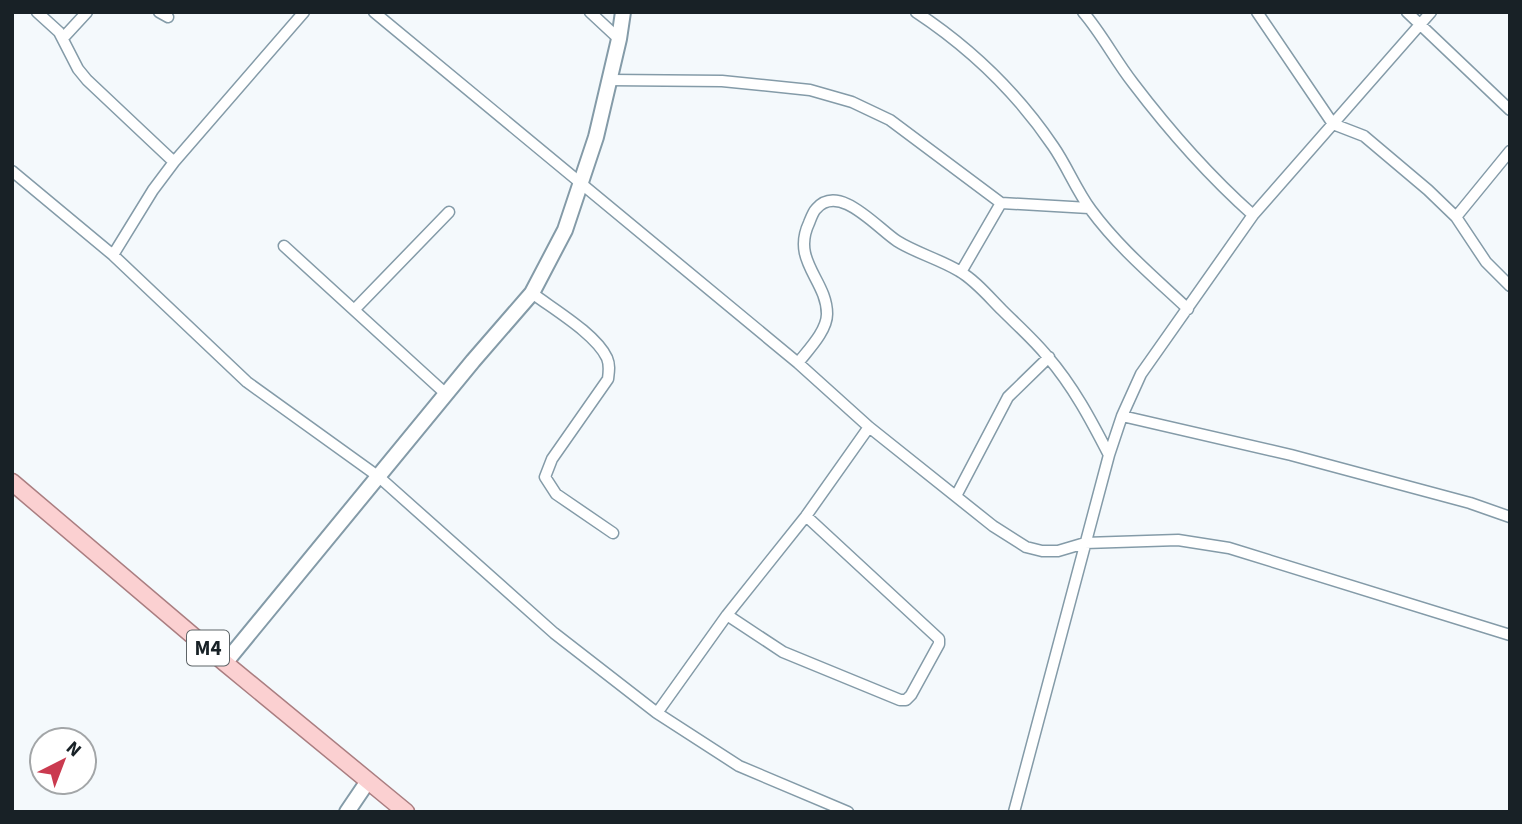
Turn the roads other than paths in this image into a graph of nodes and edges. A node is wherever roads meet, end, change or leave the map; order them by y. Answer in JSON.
{"nodes":[{"id":1,"x":37,"y":12,"type":"edge"},
{"id":2,"x":87,"y":12,"type":"edge"},
{"id":3,"x":304,"y":12,"type":"edge"},
{"id":4,"x":373,"y":12,"type":"edge"},
{"id":5,"x":590,"y":12,"type":"edge"},
{"id":6,"x":623,"y":12,"type":"edge"},
{"id":7,"x":916,"y":12,"type":"edge"},
{"id":8,"x":1083,"y":12,"type":"edge"},
{"id":9,"x":1257,"y":12,"type":"edge"},
{"id":10,"x":1407,"y":12,"type":"edge"},
{"id":11,"x":1431,"y":12,"type":"edge"},
{"id":12,"x":1420,"y":24,"type":"junction"},
{"id":13,"x":63,"y":38,"type":"junction"},
{"id":14,"x":619,"y":39,"type":"junction"},
{"id":15,"x":609,"y":79,"type":"junction"},
{"id":16,"x":1510,"y":110,"type":"edge"},
{"id":17,"x":1333,"y":124,"type":"junction"},
{"id":18,"x":1510,"y":151,"type":"edge"},
{"id":19,"x":174,"y":162,"type":"junction"},
{"id":20,"x":12,"y":171,"type":"edge"},
{"id":21,"x":581,"y":183,"type":"junction"},
{"id":22,"x":1001,"y":203,"type":"junction"},
{"id":23,"x":1089,"y":208,"type":"junction"},
{"id":24,"x":449,"y":212,"type":"dead end"},
{"id":25,"x":1253,"y":215,"type":"junction"},
{"id":26,"x":1456,"y":217,"type":"junction"},
{"id":27,"x":284,"y":246,"type":"dead end"},
{"id":28,"x":113,"y":255,"type":"junction"},
{"id":29,"x":961,"y":272,"type":"junction"},
{"id":30,"x":1510,"y":286,"type":"edge"},
{"id":31,"x":532,"y":293,"type":"junction"},
{"id":32,"x":355,"y":309,"type":"junction"},
{"id":33,"x":1188,"y":309,"type":"junction"},
{"id":34,"x":1049,"y":357,"type":"junction"},
{"id":35,"x":798,"y":363,"type":"junction"},
{"id":36,"x":446,"y":394,"type":"junction"},
{"id":37,"x":1122,"y":416,"type":"junction"},
{"id":38,"x":869,"y":427,"type":"junction"},
{"id":39,"x":1109,"y":455,"type":"junction"},
{"id":40,"x":379,"y":477,"type":"junction"},
{"id":41,"x":12,"y":482,"type":"edge"},
{"id":42,"x":956,"y":496,"type":"junction"},
{"id":43,"x":806,"y":516,"type":"junction"},
{"id":44,"x":1510,"y":517,"type":"edge"},
{"id":45,"x":613,"y":533,"type":"dead end"},
{"id":46,"x":1085,"y":543,"type":"junction"},
{"id":47,"x":727,"y":615,"type":"junction"},
{"id":48,"x":1510,"y":635,"type":"edge"},
{"id":49,"x":225,"y":663,"type":"junction"},
{"id":50,"x":657,"y":713,"type":"junction"},
{"id":51,"x":368,"y":781,"type":"junction"},
{"id":52,"x":347,"y":812,"type":"edge"},
{"id":53,"x":406,"y":812,"type":"edge"},
{"id":54,"x":848,"y":812,"type":"edge"},
{"id":55,"x":1014,"y":812,"type":"edge"}],
"edges":[{"from":1,"to":13,"type":"street"},
{"from":2,"to":13,"type":"street"},
{"from":3,"to":19,"type":"street"},
{"from":4,"to":21,"type":"street"},
{"from":5,"to":14,"type":"street"},
{"from":6,"to":14,"type":"street"},
{"from":7,"to":23,"type":"street"},
{"from":8,"to":25,"type":"street"},
{"from":9,"to":17,"type":"street"},
{"from":10,"to":12,"type":"street"},
{"from":11,"to":12,"type":"street"},
{"from":12,"to":16,"type":"street"},
{"from":12,"to":17,"type":"street"},
{"from":13,"to":19,"type":"street"},
{"from":14,"to":15,"type":"street"},
{"from":15,"to":21,"type":"street"},
{"from":15,"to":22,"type":"street"},
{"from":17,"to":25,"type":"street"},
{"from":17,"to":26,"type":"street"},
{"from":18,"to":26,"type":"street"},
{"from":19,"to":28,"type":"street"},
{"from":20,"to":28,"type":"street"},
{"from":21,"to":31,"type":"street"},
{"from":21,"to":35,"type":"street"},
{"from":22,"to":23,"type":"street"},
{"from":22,"to":29,"type":"street"},
{"from":23,"to":33,"type":"street"},
{"from":24,"to":32,"type":"street"},
{"from":25,"to":33,"type":"street"},
{"from":26,"to":30,"type":"street"},
{"from":27,"to":32,"type":"street"},
{"from":28,"to":40,"type":"street"},
{"from":29,"to":34,"type":"street"},
{"from":29,"to":35,"type":"street"},
{"from":31,"to":36,"type":"street"},
{"from":31,"to":45,"type":"street"},
{"from":32,"to":36,"type":"street"},
{"from":33,"to":37,"type":"street"},
{"from":34,"to":39,"type":"street"},
{"from":34,"to":42,"type":"street"},
{"from":35,"to":38,"type":"street"},
{"from":36,"to":40,"type":"street"},
{"from":37,"to":39,"type":"street"},
{"from":37,"to":44,"type":"street"},
{"from":38,"to":42,"type":"street"},
{"from":38,"to":43,"type":"street"},
{"from":39,"to":46,"type":"street"},
{"from":40,"to":49,"type":"street"},
{"from":40,"to":50,"type":"street"},
{"from":41,"to":49,"type":"main road","number":"M4"},
{"from":42,"to":46,"type":"street"},
{"from":43,"to":47,"type":"street"},
{"from":43,"to":47,"type":"street"},
{"from":46,"to":48,"type":"street"},
{"from":46,"to":55,"type":"street"},
{"from":47,"to":50,"type":"street"},
{"from":49,"to":51,"type":"main road","number":"M4"},
{"from":50,"to":54,"type":"street"},
{"from":51,"to":52,"type":"street"},
{"from":51,"to":53,"type":"main road","number":"M4"}]}
